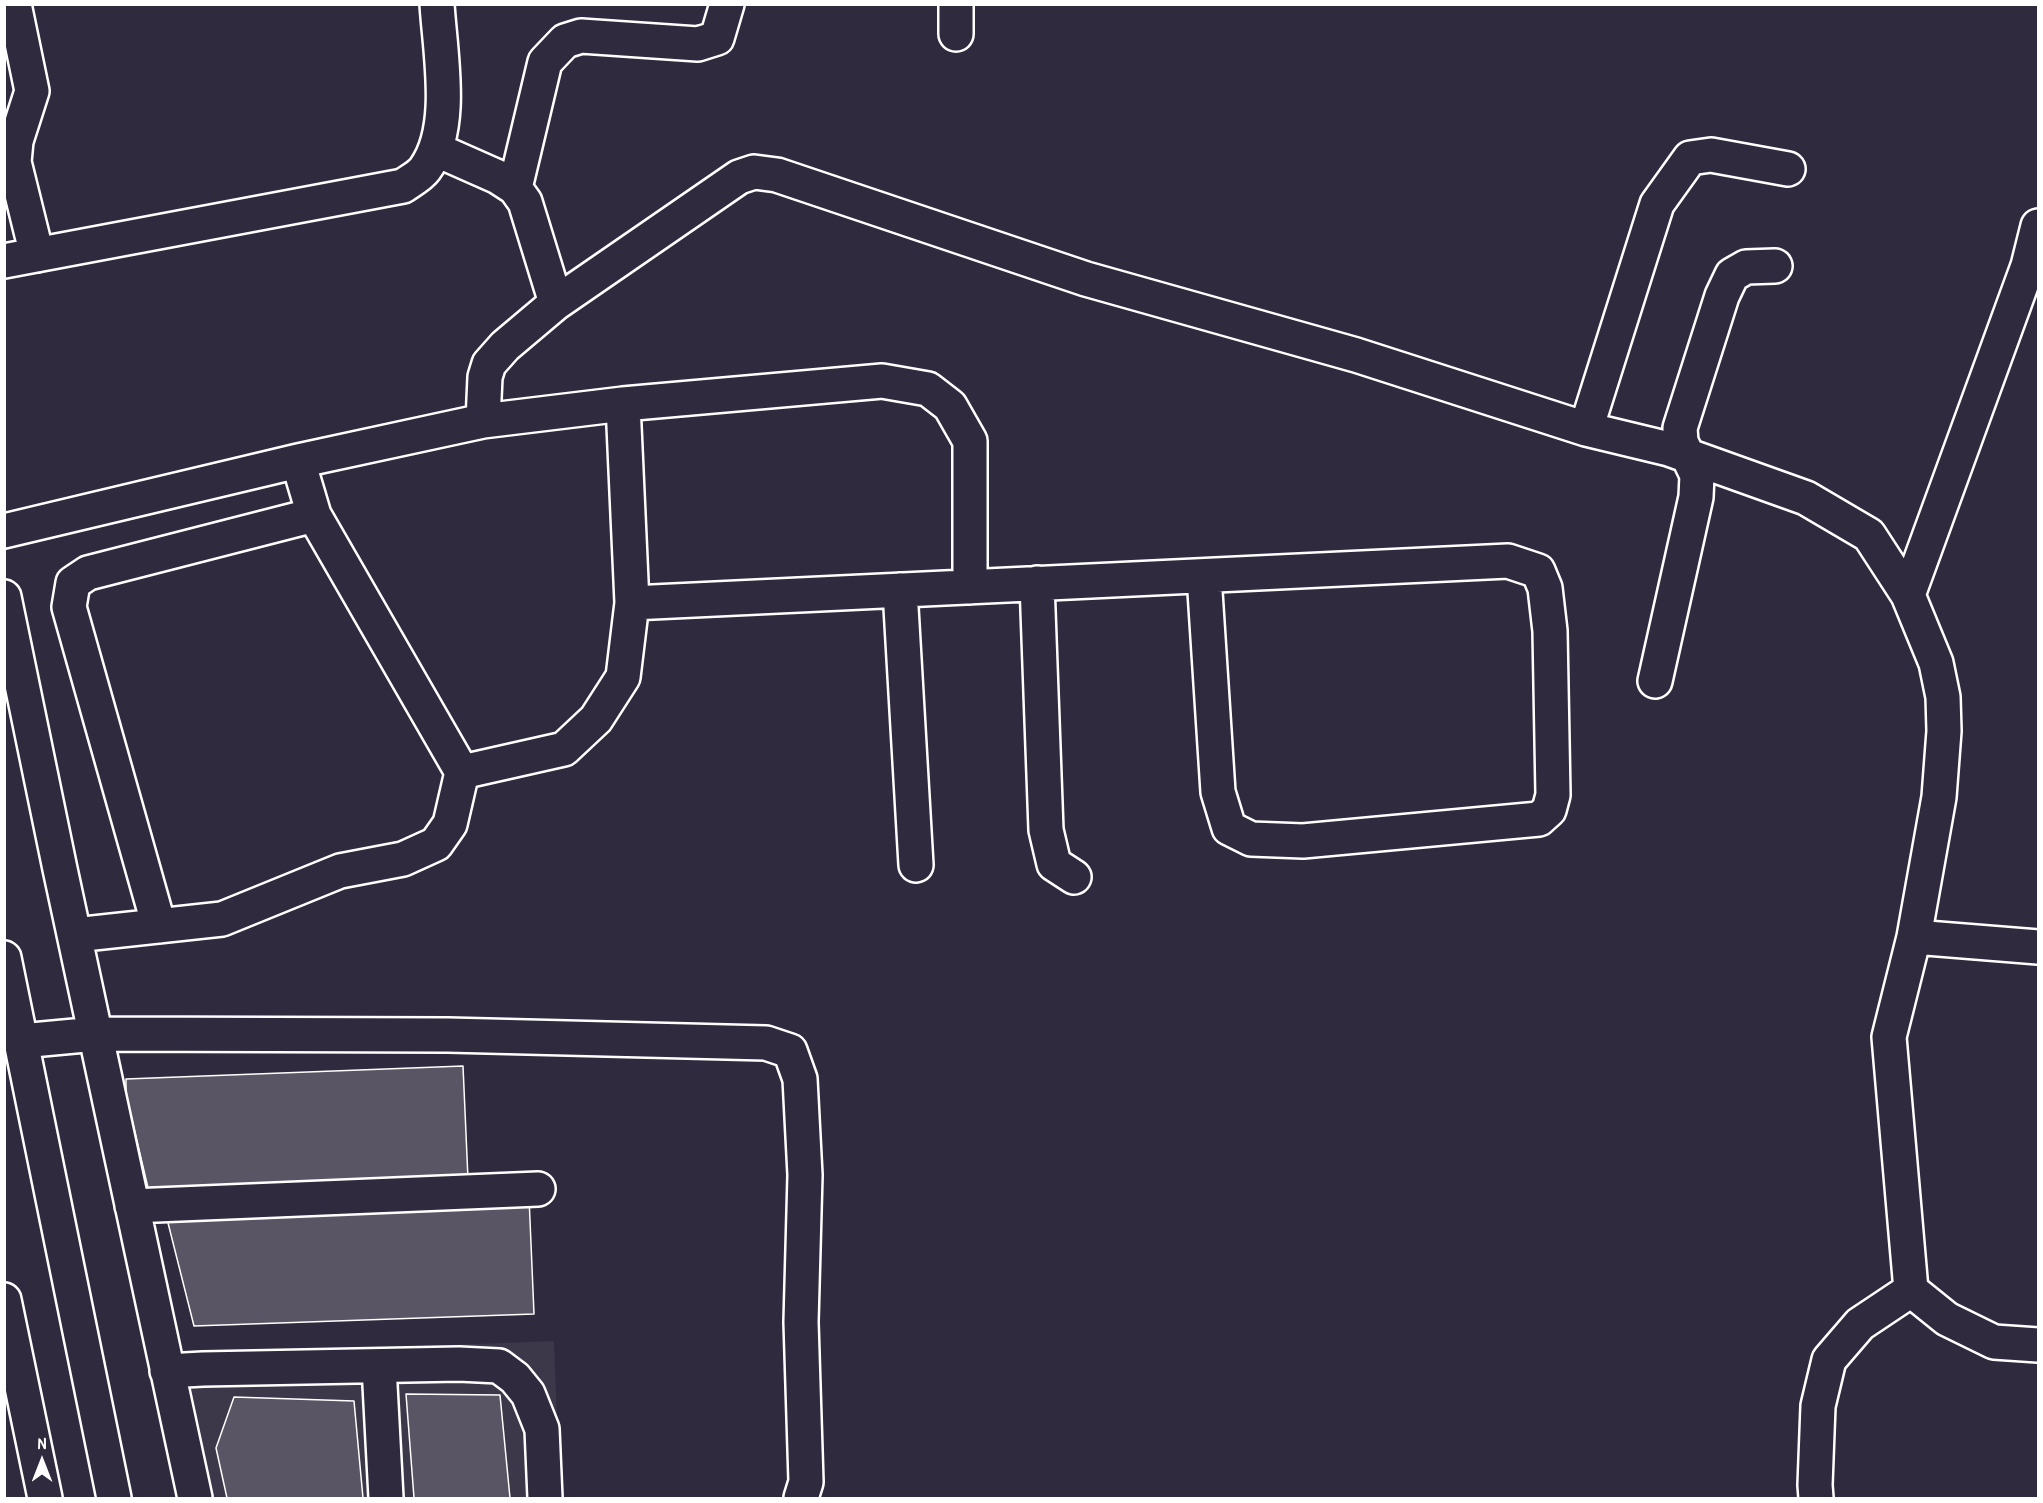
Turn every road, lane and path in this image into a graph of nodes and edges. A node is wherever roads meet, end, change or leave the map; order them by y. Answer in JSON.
{"nodes":[{"id":1,"x":15,"y":4,"type":"edge"},
{"id":2,"x":437,"y":4,"type":"edge"},
{"id":3,"x":727,"y":4,"type":"edge"},
{"id":4,"x":436,"y":150,"type":"junction"},
{"id":5,"x":9,"y":159,"type":"edge"},
{"id":6,"x":1788,"y":169,"type":"dead end"},
{"id":7,"x":515,"y":188,"type":"junction"},
{"id":8,"x":2038,"y":226,"type":"edge"},
{"id":9,"x":37,"y":255,"type":"junction"},
{"id":10,"x":4,"y":261,"type":"edge"},
{"id":11,"x":1775,"y":266,"type":"dead end"},
{"id":12,"x":556,"y":303,"type":"junction"},
{"id":13,"x":623,"y":404,"type":"junction"},
{"id":14,"x":483,"y":421,"type":"junction"},
{"id":15,"x":1586,"y":429,"type":"junction"},
{"id":16,"x":1688,"y":456,"type":"junction"},
{"id":17,"x":298,"y":461,"type":"junction"},
{"id":18,"x":314,"y":514,"type":"junction"},
{"id":19,"x":4,"y":531,"type":"edge"},
{"id":20,"x":1204,"y":576,"type":"junction"},
{"id":21,"x":1037,"y":583,"type":"junction"},
{"id":22,"x":970,"y":587,"type":"junction"},
{"id":23,"x":900,"y":590,"type":"junction"},
{"id":24,"x":1908,"y":595,"type":"junction"},
{"id":25,"x":4,"y":597,"type":"edge"},
{"id":26,"x":632,"y":603,"type":"junction"},
{"id":27,"x":1655,"y":681,"type":"dead end"},
{"id":28,"x":462,"y":772,"type":"junction"},
{"id":29,"x":916,"y":865,"type":"dead end"},
{"id":30,"x":1074,"y":878,"type":"dead end"},
{"id":31,"x":159,"y":926,"type":"junction"},
{"id":32,"x":75,"y":935,"type":"junction"},
{"id":33,"x":1914,"y":937,"type":"junction"},
{"id":34,"x":2038,"y":947,"type":"edge"},
{"id":35,"x":4,"y":958,"type":"edge"},
{"id":36,"x":96,"y":1034,"type":"junction"},
{"id":37,"x":21,"y":1041,"type":"junction"},
{"id":38,"x":538,"y":1189,"type":"dead end"},
{"id":39,"x":132,"y":1206,"type":"junction"},
{"id":40,"x":1911,"y":1290,"type":"junction"},
{"id":41,"x":4,"y":1300,"type":"edge"},
{"id":42,"x":2038,"y":1345,"type":"edge"},
{"id":43,"x":379,"y":1366,"type":"junction"},
{"id":44,"x":167,"y":1371,"type":"junction"},
{"id":45,"x":45,"y":1498,"type":"edge"},
{"id":46,"x":114,"y":1498,"type":"edge"},
{"id":47,"x":195,"y":1498,"type":"edge"},
{"id":48,"x":386,"y":1498,"type":"edge"},
{"id":49,"x":545,"y":1498,"type":"edge"},
{"id":50,"x":801,"y":1498,"type":"edge"},
{"id":51,"x":1816,"y":1498,"type":"edge"}],
"edges":[{"from":1,"to":5,"type":"street"},
{"from":2,"to":4,"type":"street"},
{"from":3,"to":7,"type":"street"},
{"from":4,"to":7,"type":"street"},
{"from":4,"to":9,"type":"street"},
{"from":5,"to":9,"type":"street"},
{"from":6,"to":15,"type":"street"},
{"from":7,"to":12,"type":"street"},
{"from":8,"to":24,"type":"street"},
{"from":9,"to":10,"type":"street"},
{"from":11,"to":16,"type":"street"},
{"from":12,"to":14,"type":"street"},
{"from":12,"to":15,"type":"street"},
{"from":13,"to":14,"type":"street"},
{"from":13,"to":22,"type":"street"},
{"from":13,"to":26,"type":"street"},
{"from":14,"to":17,"type":"street"},
{"from":15,"to":16,"type":"street"},
{"from":16,"to":24,"type":"street"},
{"from":16,"to":27,"type":"street"},
{"from":17,"to":18,"type":"street"},
{"from":17,"to":19,"type":"street"},
{"from":18,"to":28,"type":"street"},
{"from":18,"to":31,"type":"street"},
{"from":20,"to":20,"type":"street"},
{"from":20,"to":21,"type":"street"},
{"from":21,"to":22,"type":"street"},
{"from":21,"to":30,"type":"street"},
{"from":22,"to":23,"type":"street"},
{"from":23,"to":26,"type":"street"},
{"from":23,"to":29,"type":"street"},
{"from":24,"to":33,"type":"street"},
{"from":25,"to":32,"type":"street"},
{"from":26,"to":28,"type":"street"},
{"from":28,"to":31,"type":"street"},
{"from":31,"to":32,"type":"street"},
{"from":32,"to":36,"type":"street"},
{"from":33,"to":34,"type":"street"},
{"from":33,"to":40,"type":"street"},
{"from":35,"to":37,"type":"street"},
{"from":36,"to":37,"type":"street"},
{"from":36,"to":39,"type":"street"},
{"from":36,"to":50,"type":"street"},
{"from":37,"to":46,"type":"street"},
{"from":38,"to":39,"type":"street"},
{"from":39,"to":44,"type":"street"},
{"from":40,"to":42,"type":"street"},
{"from":40,"to":51,"type":"street"},
{"from":41,"to":45,"type":"street"},
{"from":43,"to":44,"type":"street"},
{"from":43,"to":48,"type":"street"},
{"from":43,"to":49,"type":"street"},
{"from":44,"to":47,"type":"street"}]}
